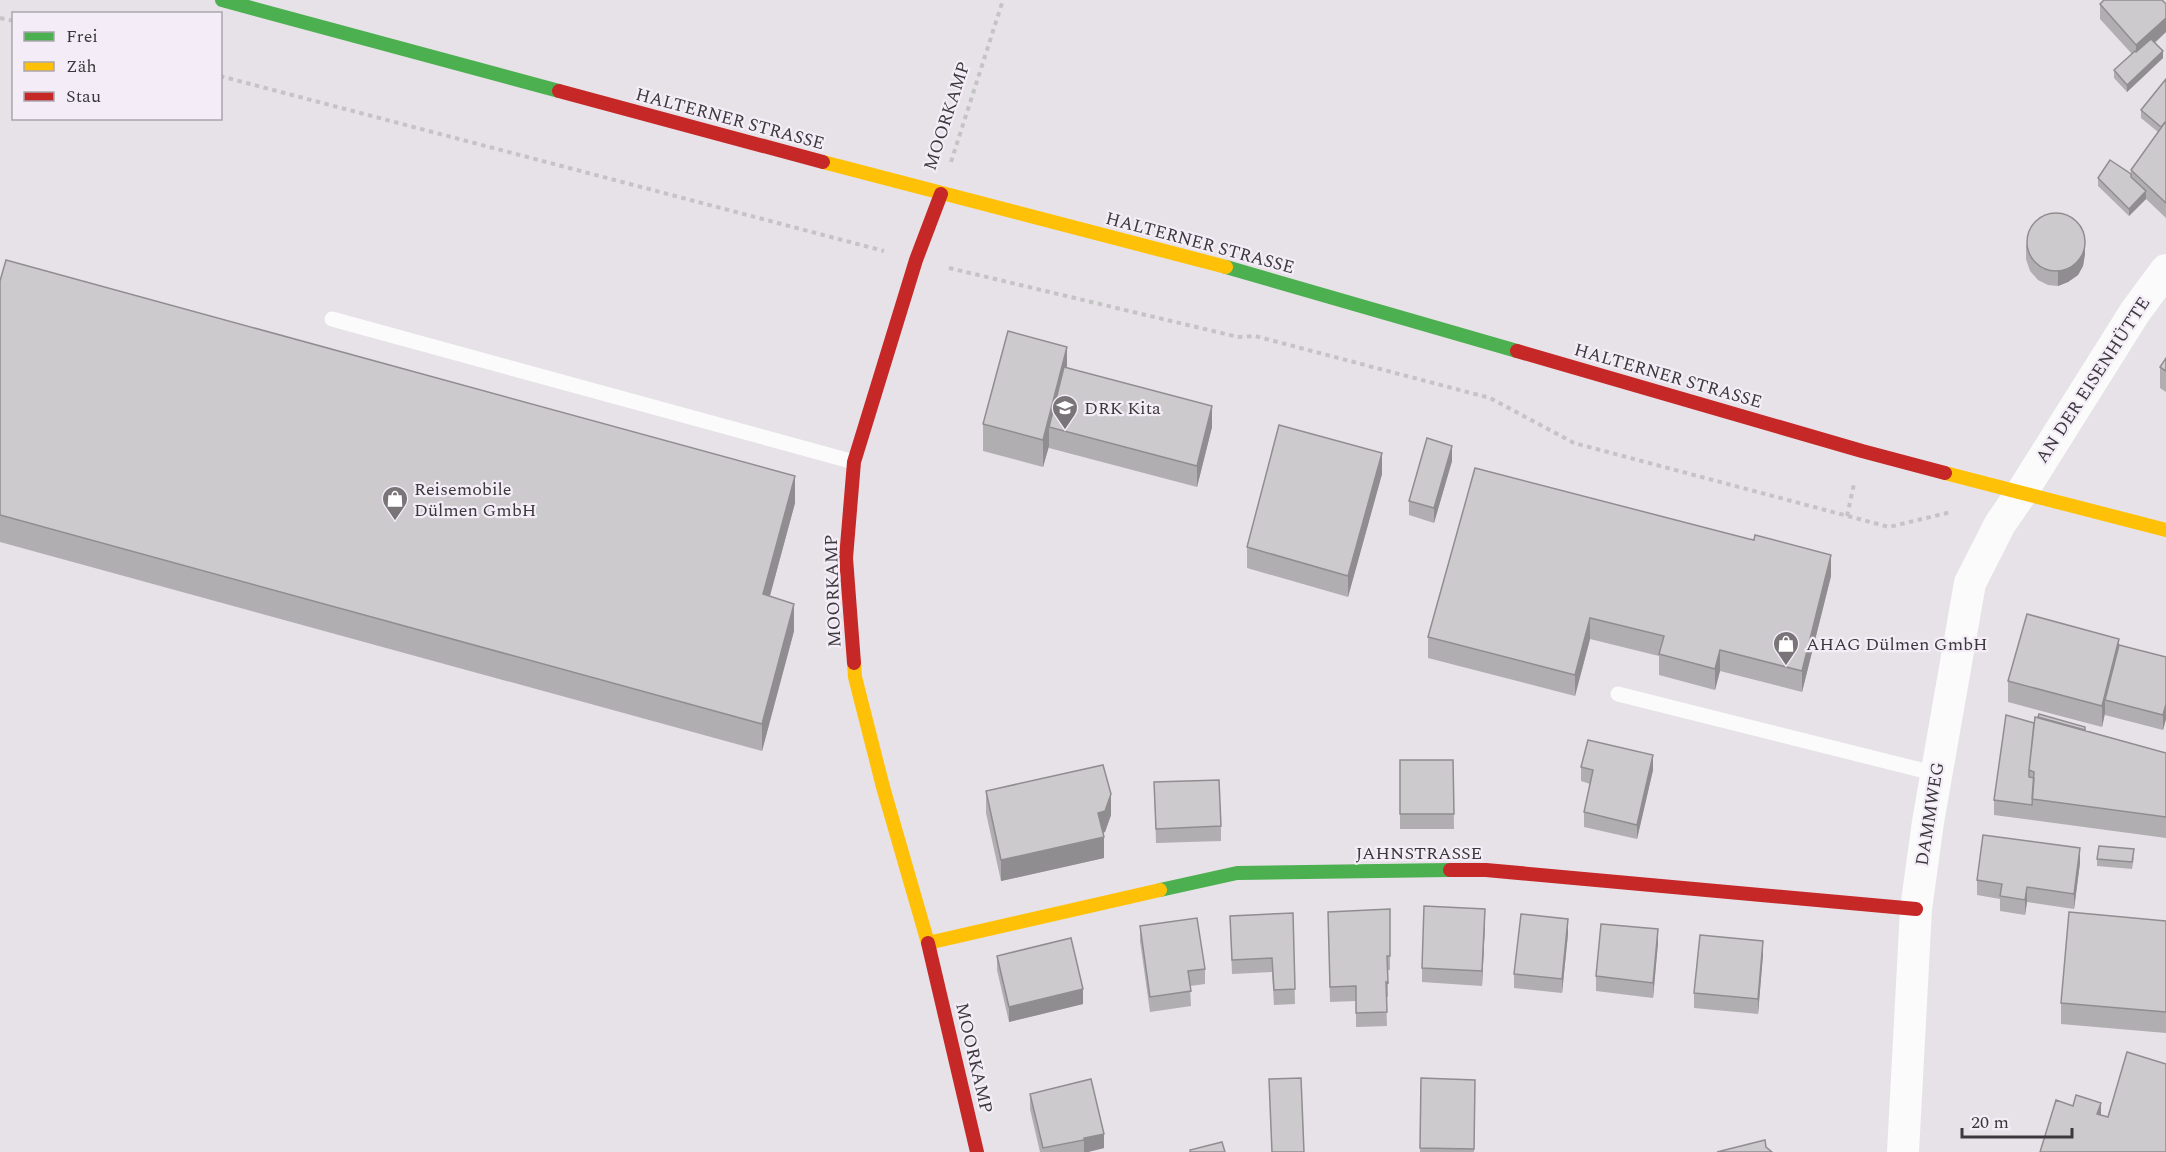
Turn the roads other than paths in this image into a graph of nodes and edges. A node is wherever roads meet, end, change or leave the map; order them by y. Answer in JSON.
{"nodes":[{"id":1,"x":222,"y":0,"type":"edge"},
{"id":2,"x":941,"y":194,"type":"junction"},
{"id":3,"x":2166,"y":270,"type":"edge"},
{"id":4,"x":332,"y":319,"type":"dead end"},
{"id":5,"x":854,"y":462,"type":"junction"},
{"id":6,"x":2022,"y":492,"type":"junction"},
{"id":7,"x":2166,"y":530,"type":"edge"},
{"id":8,"x":1618,"y":694,"type":"dead end"},
{"id":9,"x":1937,"y":774,"type":"junction"},
{"id":10,"x":1916,"y":909,"type":"junction"},
{"id":11,"x":928,"y":943,"type":"junction"},
{"id":12,"x":977,"y":1152,"type":"edge"},
{"id":13,"x":1903,"y":1152,"type":"edge"}],
"edges":[{"from":1,"to":2,"type":"main road","name":"HALTERNER STRASSE"},
{"from":2,"to":5,"type":"main road","name":"MOORKAMP"},
{"from":2,"to":6,"type":"main road","name":"HALTERNER STRASSE"},
{"from":3,"to":6,"type":"street","name":"AN DER EISENHÜTTE"},
{"from":4,"to":5,"type":"lane"},
{"from":5,"to":11,"type":"main road","name":"MOORKAMP"},
{"from":6,"to":7,"type":"main road","name":"HALTERNER STRASSE"},
{"from":6,"to":9,"type":"street","name":"DAMMWEG"},
{"from":8,"to":9,"type":"lane"},
{"from":9,"to":10,"type":"street","name":"DAMMWEG"},
{"from":10,"to":11,"type":"main road","name":"JAHNSTRASSE"},
{"from":10,"to":13,"type":"street","name":"DAMMWEG"},
{"from":11,"to":12,"type":"main road","name":"MOORKAMP"}]}
